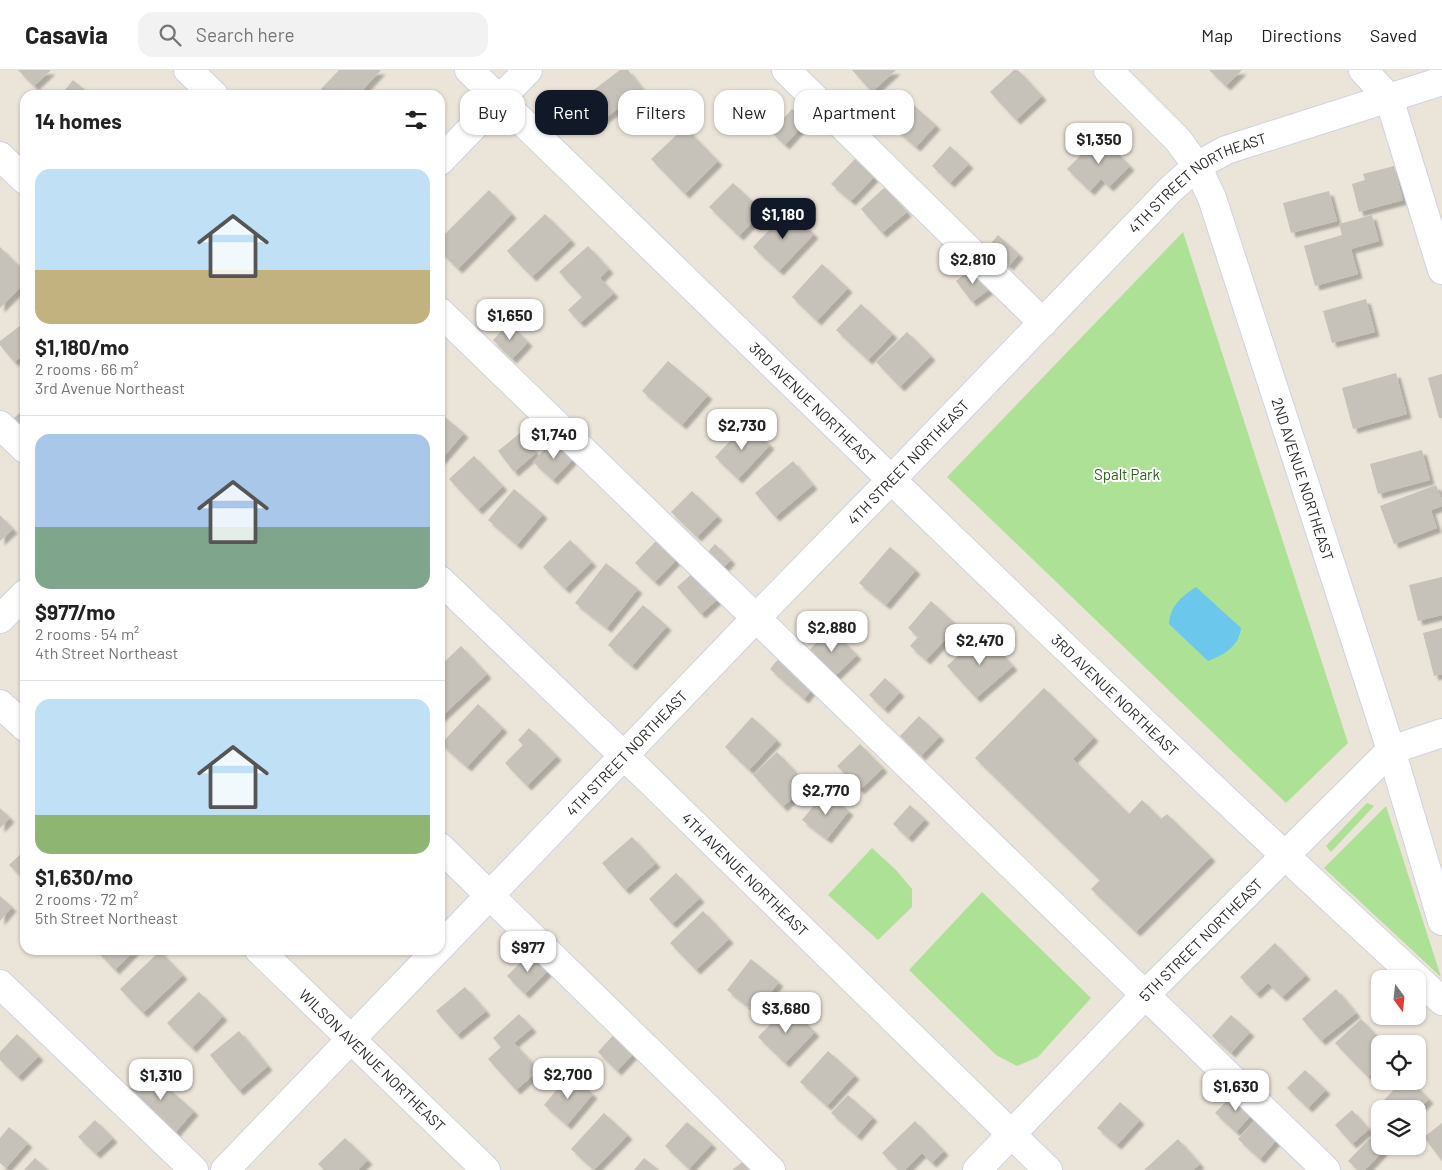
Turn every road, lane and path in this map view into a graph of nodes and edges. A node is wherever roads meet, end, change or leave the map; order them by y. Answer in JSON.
{"nodes":[{"id":1,"x":188,"y":70,"type":"edge"},
{"id":2,"x":470,"y":70,"type":"edge"},
{"id":3,"x":528,"y":70,"type":"edge"},
{"id":4,"x":786,"y":70,"type":"edge"},
{"id":5,"x":1108,"y":70,"type":"edge"},
{"id":6,"x":1363,"y":70,"type":"edge"},
{"id":7,"x":1442,"y":81,"type":"edge"},
{"id":8,"x":209,"y":90,"type":"edge"},
{"id":9,"x":491,"y":90,"type":"edge"},
{"id":10,"x":509,"y":90,"type":"edge"},
{"id":11,"x":1390,"y":98,"type":"junction"},
{"id":12,"x":525,"y":123,"type":"edge"},
{"id":13,"x":465,"y":135,"type":"edge"},
{"id":14,"x":0,"y":156,"type":"edge"},
{"id":15,"x":445,"y":156,"type":"edge"},
{"id":16,"x":1198,"y":166,"type":"junction"},
{"id":17,"x":20,"y":175,"type":"edge"},
{"id":18,"x":1442,"y":270,"type":"edge"},
{"id":19,"x":445,"y":317,"type":"edge"},
{"id":20,"x":1043,"y":323,"type":"junction"},
{"id":21,"x":0,"y":425,"type":"edge"},
{"id":22,"x":20,"y":444,"type":"edge"},
{"id":23,"x":892,"y":480,"type":"junction"},
{"id":24,"x":445,"y":585,"type":"edge"},
{"id":25,"x":20,"y":599,"type":"edge"},
{"id":26,"x":755,"y":619,"type":"junction"},
{"id":27,"x":0,"y":620,"type":"edge"},
{"id":28,"x":0,"y":704,"type":"edge"},
{"id":29,"x":20,"y":722,"type":"edge"},
{"id":30,"x":1442,"y":733,"type":"edge"},
{"id":31,"x":1390,"y":750,"type":"junction"},
{"id":32,"x":624,"y":756,"type":"junction"},
{"id":33,"x":445,"y":852,"type":"edge"},
{"id":34,"x":1284,"y":856,"type":"junction"},
{"id":35,"x":491,"y":895,"type":"junction"},
{"id":36,"x":1442,"y":921,"type":"edge"},
{"id":37,"x":445,"y":943,"type":"edge"},
{"id":38,"x":264,"y":955,"type":"edge"},
{"id":39,"x":433,"y":955,"type":"edge"},
{"id":40,"x":0,"y":984,"type":"edge"},
{"id":41,"x":1146,"y":994,"type":"junction"},
{"id":42,"x":1442,"y":1001,"type":"edge"},
{"id":43,"x":352,"y":1038,"type":"junction"},
{"id":44,"x":1010,"y":1134,"type":"junction"},
{"id":45,"x":194,"y":1170,"type":"edge"},
{"id":46,"x":225,"y":1170,"type":"edge"},
{"id":47,"x":486,"y":1170,"type":"edge"},
{"id":48,"x":771,"y":1170,"type":"edge"},
{"id":49,"x":976,"y":1170,"type":"edge"},
{"id":50,"x":1048,"y":1170,"type":"edge"},
{"id":51,"x":1326,"y":1170,"type":"edge"}],
"edges":[{"from":1,"to":8,"type":"street"},
{"from":2,"to":9,"type":"street","name":"3RD AVENUE NORTHEAST"},
{"from":3,"to":10,"type":"street"},
{"from":4,"to":20,"type":"street"},
{"from":5,"to":16,"type":"street","name":"2ND AVENUE NORTHEAST"},
{"from":6,"to":11,"type":"street"},
{"from":7,"to":11,"type":"street","name":"4TH STREET NORTHEAST"},
{"from":11,"to":16,"type":"street","name":"4TH STREET NORTHEAST"},
{"from":11,"to":18,"type":"street"},
{"from":12,"to":23,"type":"street","name":"3RD AVENUE NORTHEAST"},
{"from":13,"to":15,"type":"street"},
{"from":14,"to":17,"type":"street"},
{"from":16,"to":20,"type":"street","name":"4TH STREET NORTHEAST"},
{"from":16,"to":31,"type":"street","name":"2ND AVENUE NORTHEAST"},
{"from":19,"to":26,"type":"street"},
{"from":20,"to":23,"type":"street","name":"4TH STREET NORTHEAST"},
{"from":21,"to":22,"type":"street"},
{"from":23,"to":26,"type":"street","name":"4TH STREET NORTHEAST"},
{"from":23,"to":34,"type":"street","name":"3RD AVENUE NORTHEAST"},
{"from":24,"to":32,"type":"street","name":"4TH AVENUE NORTHEAST"},
{"from":25,"to":27,"type":"street"},
{"from":26,"to":32,"type":"street","name":"4TH STREET NORTHEAST"},
{"from":26,"to":41,"type":"street"},
{"from":28,"to":29,"type":"street"},
{"from":30,"to":31,"type":"street","name":"5TH STREET NORTHEAST"},
{"from":31,"to":34,"type":"street","name":"5TH STREET NORTHEAST"},
{"from":31,"to":36,"type":"street","name":"2ND AVENUE NORTHEAST"},
{"from":32,"to":35,"type":"street","name":"4TH STREET NORTHEAST"},
{"from":32,"to":44,"type":"street","name":"4TH AVENUE NORTHEAST"},
{"from":33,"to":35,"type":"street"},
{"from":34,"to":41,"type":"street","name":"5TH STREET NORTHEAST"},
{"from":34,"to":42,"type":"street","name":"3RD AVENUE NORTHEAST"},
{"from":35,"to":37,"type":"street","name":"4TH STREET NORTHEAST"},
{"from":35,"to":48,"type":"street"},
{"from":38,"to":43,"type":"street","name":"WILSON AVENUE NORTHEAST"},
{"from":39,"to":43,"type":"street","name":"4TH STREET NORTHEAST"},
{"from":40,"to":45,"type":"street"},
{"from":41,"to":44,"type":"street","name":"5TH STREET NORTHEAST"},
{"from":41,"to":51,"type":"street"},
{"from":43,"to":46,"type":"street","name":"4TH STREET NORTHEAST"},
{"from":43,"to":47,"type":"street","name":"WILSON AVENUE NORTHEAST"},
{"from":44,"to":49,"type":"street","name":"5TH STREET NORTHEAST"},
{"from":44,"to":50,"type":"street","name":"4TH AVENUE NORTHEAST"}]}
